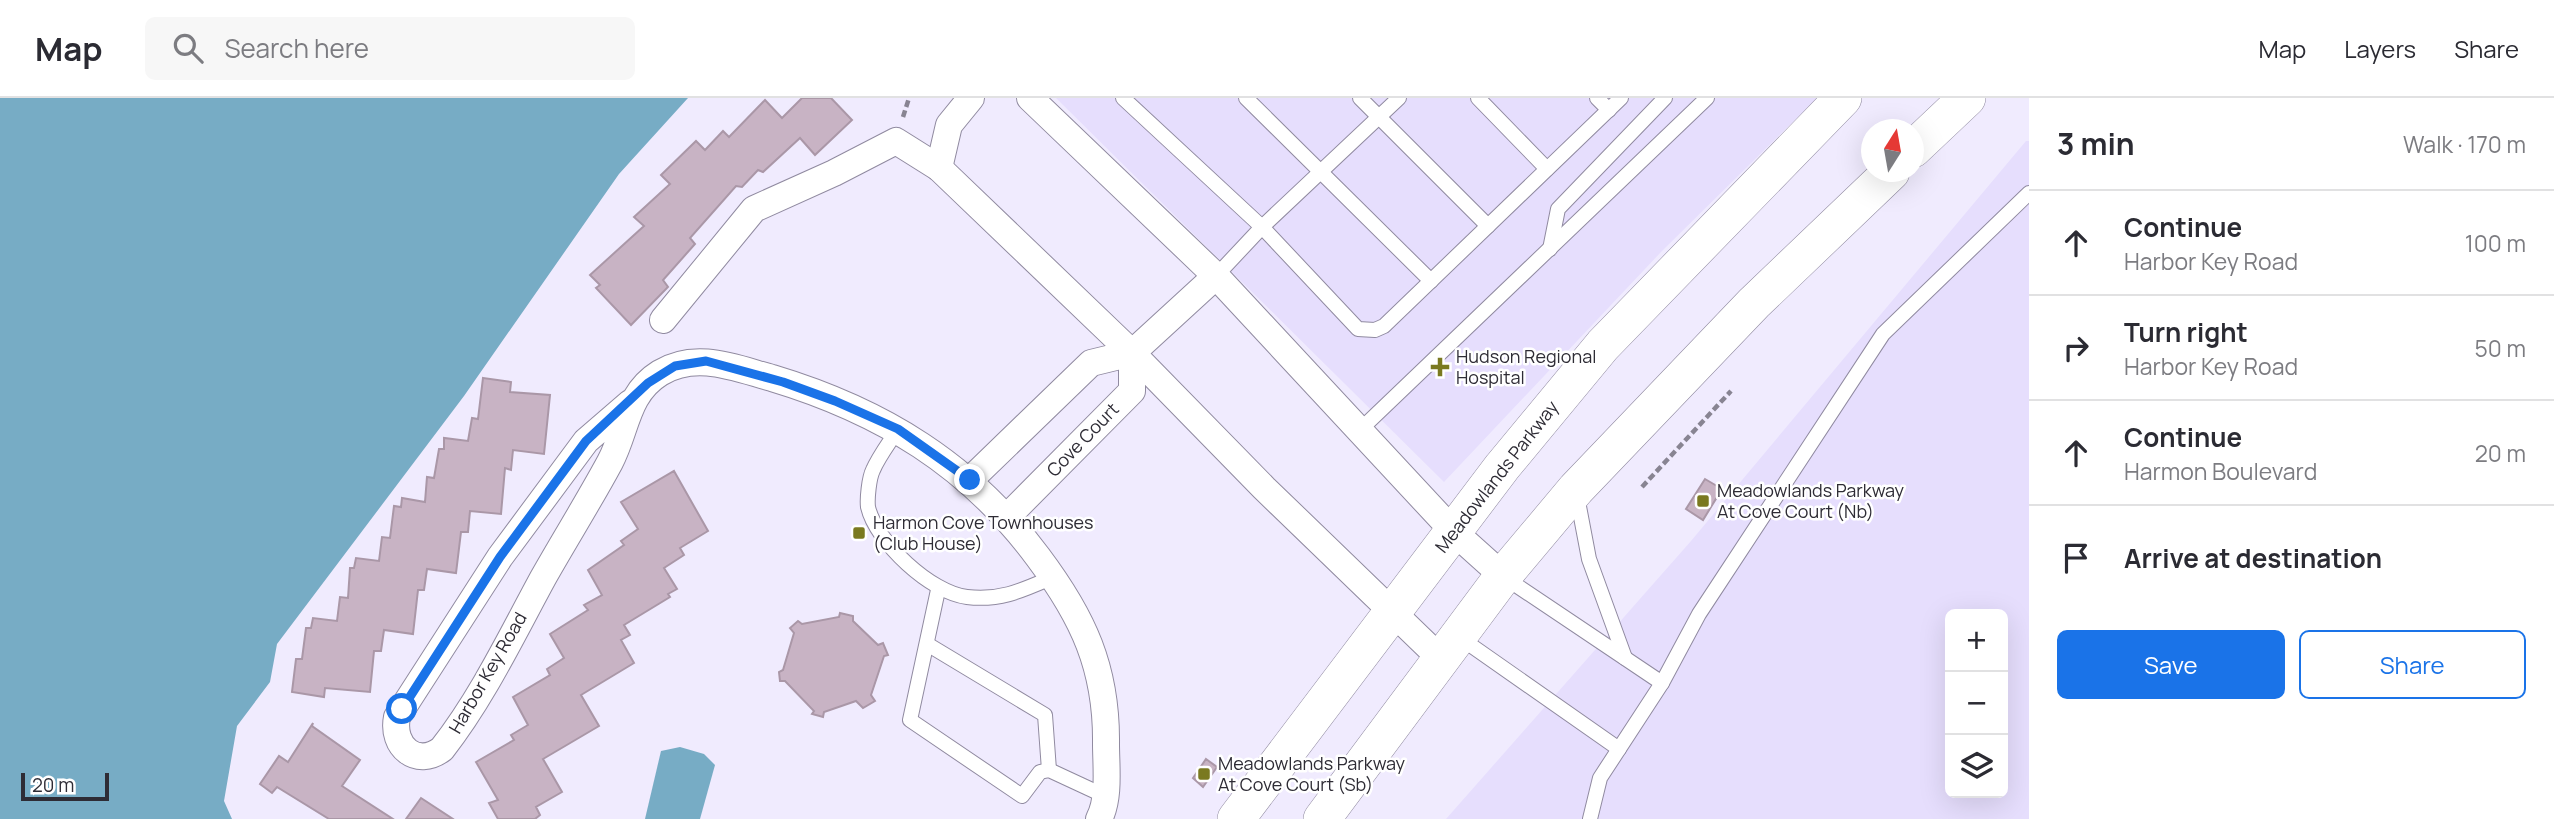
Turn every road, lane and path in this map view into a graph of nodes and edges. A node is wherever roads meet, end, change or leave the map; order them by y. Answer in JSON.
{"nodes":[{"id":1,"x":971,"y":98,"type":"edge"},
{"id":2,"x":1030,"y":98,"type":"edge"},
{"id":3,"x":1123,"y":98,"type":"edge"},
{"id":4,"x":1246,"y":98,"type":"edge"},
{"id":5,"x":1360,"y":98,"type":"edge"},
{"id":6,"x":1399,"y":98,"type":"edge"},
{"id":7,"x":1478,"y":98,"type":"edge"},
{"id":8,"x":1597,"y":98,"type":"edge"},
{"id":9,"x":1621,"y":98,"type":"edge"},
{"id":10,"x":1665,"y":98,"type":"edge"},
{"id":11,"x":1707,"y":98,"type":"edge"},
{"id":12,"x":1843,"y":98,"type":"edge"},
{"id":13,"x":1967,"y":98,"type":"edge"},
{"id":14,"x":1609,"y":110,"type":"junction"},
{"id":15,"x":1379,"y":116,"type":"junction"},
{"id":16,"x":1924,"y":139,"type":"edge"},
{"id":17,"x":939,"y":168,"type":"junction"},
{"id":18,"x":1547,"y":169,"type":"junction"},
{"id":19,"x":1320,"y":173,"type":"junction"},
{"id":20,"x":1881,"y":182,"type":"edge"},
{"id":21,"x":2029,"y":193,"type":"edge"},
{"id":22,"x":1488,"y":226,"type":"junction"},
{"id":23,"x":1262,"y":227,"type":"junction"},
{"id":24,"x":1549,"y":250,"type":"junction"},
{"id":25,"x":1216,"y":276,"type":"junction"},
{"id":26,"x":1431,"y":281,"type":"junction"},
{"id":27,"x":663,"y":320,"type":"dead end"},
{"id":28,"x":1132,"y":353,"type":"junction"},
{"id":29,"x":1731,"y":391,"type":"dead end"},
{"id":30,"x":630,"y":403,"type":"junction"},
{"id":31,"x":898,"y":429,"type":"junction"},
{"id":32,"x":1360,"y":430,"type":"junction"},
{"id":33,"x":970,"y":480,"type":"junction"},
{"id":34,"x":1642,"y":487,"type":"dead end"},
{"id":35,"x":1576,"y":489,"type":"junction"},
{"id":36,"x":1008,"y":516,"type":"junction"},
{"id":37,"x":1454,"y":532,"type":"junction"},
{"id":38,"x":1503,"y":576,"type":"junction"},
{"id":39,"x":1053,"y":577,"type":"junction"},
{"id":40,"x":938,"y":590,"type":"junction"},
{"id":41,"x":1394,"y":613,"type":"junction"},
{"id":42,"x":927,"y":643,"type":"junction"},
{"id":43,"x":1449,"y":648,"type":"junction"},
{"id":44,"x":1625,"y":658,"type":"junction"},
{"id":45,"x":1662,"y":683,"type":"junction"},
{"id":46,"x":1619,"y":749,"type":"junction"},
{"id":47,"x":1049,"y":770,"type":"junction"},
{"id":48,"x":1102,"y":807,"type":"edge"},
{"id":49,"x":1236,"y":819,"type":"edge"},
{"id":50,"x":1322,"y":819,"type":"edge"},
{"id":51,"x":1590,"y":819,"type":"edge"}],
"edges":[{"from":1,"to":17,"type":"street"},
{"from":2,"to":25,"type":"street"},
{"from":3,"to":23,"type":"lane"},
{"from":4,"to":19,"type":"lane"},
{"from":5,"to":15,"type":"lane"},
{"from":6,"to":15,"type":"lane"},
{"from":7,"to":18,"type":"lane"},
{"from":8,"to":14,"type":"lane"},
{"from":9,"to":14,"type":"lane"},
{"from":10,"to":24,"type":"lane"},
{"from":11,"to":24,"type":"lane"},
{"from":12,"to":37,"type":"main road","name":"Meadowlands Parkway"},
{"from":13,"to":16,"type":"main road"},
{"from":14,"to":18,"type":"lane"},
{"from":15,"to":19,"type":"lane"},
{"from":15,"to":22,"type":"lane"},
{"from":17,"to":27,"type":"street"},
{"from":17,"to":28,"type":"street"},
{"from":18,"to":22,"type":"lane"},
{"from":19,"to":23,"type":"lane"},
{"from":19,"to":26,"type":"lane"},
{"from":20,"to":35,"type":"main road"},
{"from":21,"to":45,"type":"lane"},
{"from":22,"to":26,"type":"lane"},
{"from":23,"to":25,"type":"lane"},
{"from":23,"to":26,"type":"lane"},
{"from":24,"to":32,"type":"lane"},
{"from":25,"to":28,"type":"street"},
{"from":25,"to":32,"type":"street"},
{"from":28,"to":33,"type":"street"},
{"from":28,"to":36,"type":"street","name":"Cove Court"},
{"from":28,"to":41,"type":"street"},
{"from":29,"to":34,"type":"path"},
{"from":30,"to":30,"type":"street","name":"Harbor Key Road"},
{"from":30,"to":31,"type":"street","name":"Harbor Key Road"},
{"from":31,"to":33,"type":"street","name":"Harbor Key Road"},
{"from":31,"to":40,"type":"lane"},
{"from":32,"to":37,"type":"street"},
{"from":33,"to":36,"type":"street","name":"Harbor Key Road"},
{"from":35,"to":38,"type":"main road"},
{"from":35,"to":44,"type":"lane"},
{"from":36,"to":39,"type":"street","name":"Harbor Key Road"},
{"from":37,"to":38,"type":"street"},
{"from":37,"to":41,"type":"main road","name":"Meadowlands Parkway"},
{"from":38,"to":43,"type":"main road"},
{"from":38,"to":44,"type":"lane"},
{"from":39,"to":40,"type":"lane"},
{"from":39,"to":48,"type":"street","name":"Harbor Key Road"},
{"from":40,"to":42,"type":"lane"},
{"from":41,"to":43,"type":"street"},
{"from":41,"to":49,"type":"main road","name":"Meadowlands Parkway"},
{"from":42,"to":47,"type":"lane"},
{"from":42,"to":47,"type":"lane"},
{"from":43,"to":46,"type":"lane"},
{"from":43,"to":50,"type":"main road"},
{"from":44,"to":45,"type":"lane"},
{"from":45,"to":46,"type":"lane"},
{"from":46,"to":51,"type":"lane"},
{"from":47,"to":48,"type":"lane"}]}
